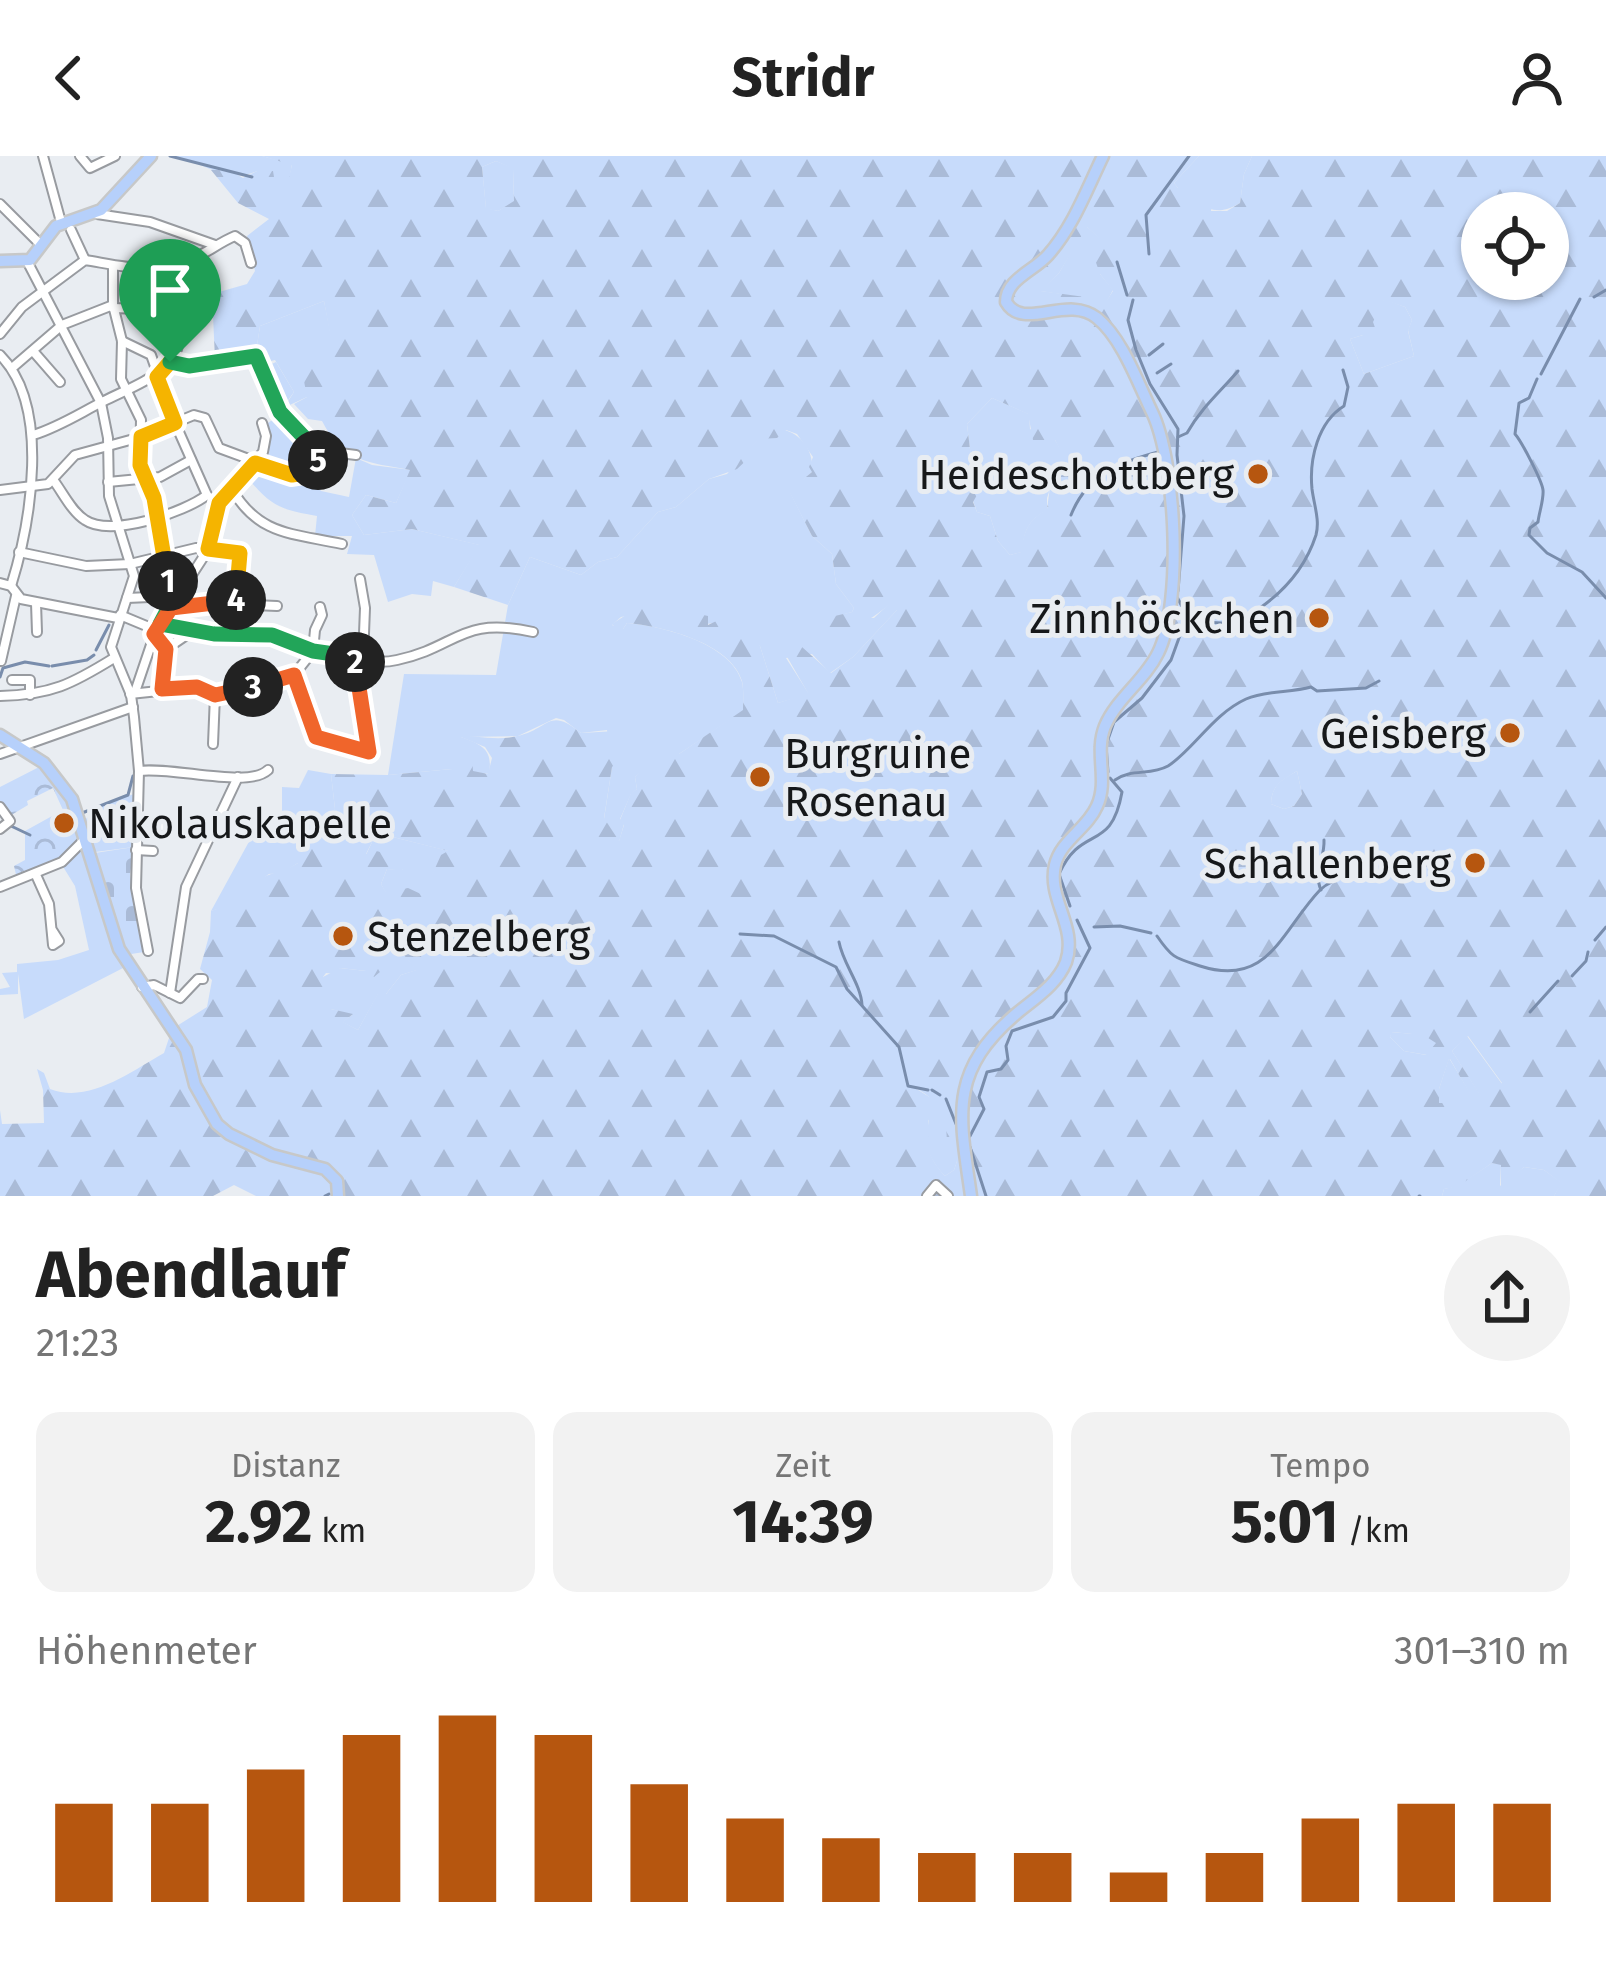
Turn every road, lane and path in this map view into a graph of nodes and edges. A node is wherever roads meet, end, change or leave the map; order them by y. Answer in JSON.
{"nodes":[{"id":1,"x":43,"y":156,"type":"edge"},
{"id":2,"x":80,"y":156,"type":"edge"},
{"id":3,"x":115,"y":156,"type":"edge"},
{"id":4,"x":151,"y":156,"type":"edge"},
{"id":5,"x":1103,"y":156,"type":"edge"},
{"id":6,"x":134,"y":176,"type":"junction"},
{"id":7,"x":0,"y":203,"type":"edge"},
{"id":8,"x":95,"y":213,"type":"junction"},
{"id":9,"x":66,"y":226,"type":"junction"},
{"id":10,"x":216,"y":245,"type":"junction"},
{"id":11,"x":42,"y":246,"type":"junction"},
{"id":12,"x":85,"y":260,"type":"junction"},
{"id":13,"x":0,"y":261,"type":"edge"},
{"id":14,"x":27,"y":261,"type":"junction"},
{"id":15,"x":251,"y":263,"type":"dead end"},
{"id":16,"x":113,"y":266,"type":"junction"},
{"id":17,"x":42,"y":291,"type":"junction"},
{"id":18,"x":113,"y":306,"type":"junction"},
{"id":19,"x":62,"y":325,"type":"junction"},
{"id":20,"x":0,"y":334,"type":"edge"},
{"id":21,"x":122,"y":341,"type":"junction"},
{"id":22,"x":33,"y":350,"type":"junction"},
{"id":23,"x":0,"y":355,"type":"edge"},
{"id":24,"x":170,"y":362,"type":"junction"},
{"id":25,"x":12,"y":368,"type":"junction"},
{"id":26,"x":157,"y":377,"type":"junction"},
{"id":27,"x":60,"y":382,"type":"dead end"},
{"id":28,"x":124,"y":392,"type":"junction"},
{"id":29,"x":101,"y":403,"type":"junction"},
{"id":30,"x":175,"y":423,"type":"junction"},
{"id":31,"x":262,"y":423,"type":"dead end"},
{"id":32,"x":33,"y":435,"type":"junction"},
{"id":33,"x":141,"y":437,"type":"junction"},
{"id":34,"x":108,"y":445,"type":"junction"},
{"id":35,"x":316,"y":450,"type":"junction"},
{"id":36,"x":356,"y":455,"type":"dead end"},
{"id":37,"x":190,"y":460,"type":"junction"},
{"id":38,"x":255,"y":463,"type":"junction"},
{"id":39,"x":148,"y":479,"type":"junction"},
{"id":40,"x":54,"y":481,"type":"junction"},
{"id":41,"x":107,"y":482,"type":"junction"},
{"id":42,"x":28,"y":486,"type":"junction"},
{"id":43,"x":231,"y":488,"type":"junction"},
{"id":44,"x":0,"y":490,"type":"edge"},
{"id":45,"x":158,"y":518,"type":"junction"},
{"id":46,"x":117,"y":526,"type":"junction"},
{"id":47,"x":342,"y":544,"type":"dead end"},
{"id":48,"x":208,"y":549,"type":"junction"},
{"id":49,"x":19,"y":552,"type":"junction"},
{"id":50,"x":163,"y":555,"type":"junction"},
{"id":51,"x":130,"y":564,"type":"junction"},
{"id":52,"x":360,"y":579,"type":"dead end"},
{"id":53,"x":5,"y":584,"type":"edge"},
{"id":54,"x":174,"y":590,"type":"junction"},
{"id":55,"x":16,"y":596,"type":"junction"},
{"id":56,"x":127,"y":598,"type":"junction"},
{"id":57,"x":36,"y":603,"type":"junction"},
{"id":58,"x":235,"y":605,"type":"junction"},
{"id":59,"x":277,"y":606,"type":"dead end"},
{"id":60,"x":171,"y":608,"type":"junction"},
{"id":61,"x":320,"y":608,"type":"dead end"},
{"id":62,"x":119,"y":617,"type":"junction"},
{"id":63,"x":157,"y":629,"type":"junction"},
{"id":64,"x":37,"y":632,"type":"dead end"},
{"id":65,"x":191,"y":632,"type":"junction"},
{"id":66,"x":533,"y":632,"type":"dead end"},
{"id":67,"x":166,"y":649,"type":"junction"},
{"id":68,"x":313,"y":651,"type":"junction"},
{"id":69,"x":114,"y":658,"type":"junction"},
{"id":70,"x":359,"y":658,"type":"junction"},
{"id":71,"x":1,"y":661,"type":"edge"},
{"id":72,"x":294,"y":675,"type":"junction"},
{"id":73,"x":12,"y":680,"type":"dead end"},
{"id":74,"x":162,"y":689,"type":"junction"},
{"id":75,"x":132,"y":693,"type":"junction"},
{"id":76,"x":30,"y":695,"type":"junction"},
{"id":77,"x":215,"y":695,"type":"junction"},
{"id":78,"x":0,"y":696,"type":"edge"},
{"id":79,"x":133,"y":707,"type":"junction"},
{"id":80,"x":0,"y":735,"type":"edge"},
{"id":81,"x":213,"y":744,"type":"dead end"},
{"id":82,"x":21,"y":745,"type":"junction"},
{"id":83,"x":0,"y":754,"type":"edge"},
{"id":84,"x":268,"y":770,"type":"dead end"},
{"id":85,"x":140,"y":771,"type":"junction"},
{"id":86,"x":238,"y":777,"type":"junction"},
{"id":87,"x":0,"y":807,"type":"edge"},
{"id":88,"x":223,"y":814,"type":"junction"},
{"id":89,"x":136,"y":818,"type":"junction"},
{"id":90,"x":259,"y":821,"type":"dead end"},
{"id":91,"x":0,"y":829,"type":"edge"},
{"id":92,"x":179,"y":831,"type":"dead end"},
{"id":93,"x":86,"y":838,"type":"junction"},
{"id":94,"x":136,"y":850,"type":"junction"},
{"id":95,"x":153,"y":851,"type":"dead end"},
{"id":96,"x":36,"y":875,"type":"junction"},
{"id":97,"x":0,"y":887,"type":"edge"},
{"id":98,"x":52,"y":930,"type":"dead end"},
{"id":99,"x":148,"y":951,"type":"dead end"},
{"id":100,"x":203,"y":979,"type":"dead end"},
{"id":101,"x":142,"y":987,"type":"junction"},
{"id":102,"x":170,"y":993,"type":"junction"},
{"id":103,"x":338,"y":1196,"type":"edge"},
{"id":104,"x":926,"y":1196,"type":"edge"},
{"id":105,"x":948,"y":1196,"type":"edge"},
{"id":106,"x":970,"y":1196,"type":"edge"}],
"edges":[{"from":1,"to":9,"type":"street"},
{"from":2,"to":3,"type":"street"},
{"from":3,"to":6,"type":"street"},
{"from":4,"to":6,"type":"main road"},
{"from":5,"to":106,"type":"main road"},
{"from":6,"to":8,"type":"main road"},
{"from":7,"to":11,"type":"street"},
{"from":8,"to":9,"type":"main road"},
{"from":8,"to":10,"type":"street"},
{"from":9,"to":11,"type":"main road"},
{"from":9,"to":12,"type":"street"},
{"from":10,"to":15,"type":"street"},
{"from":10,"to":16,"type":"street"},
{"from":11,"to":14,"type":"main road"},
{"from":12,"to":16,"type":"street"},
{"from":12,"to":17,"type":"street"},
{"from":13,"to":14,"type":"main road"},
{"from":14,"to":17,"type":"street"},
{"from":16,"to":18,"type":"street"},
{"from":17,"to":19,"type":"street"},
{"from":17,"to":20,"type":"street"},
{"from":18,"to":19,"type":"street"},
{"from":18,"to":21,"type":"street"},
{"from":18,"to":24,"type":"street"},
{"from":19,"to":22,"type":"street"},
{"from":19,"to":29,"type":"street"},
{"from":21,"to":26,"type":"street"},
{"from":21,"to":28,"type":"street"},
{"from":22,"to":25,"type":"street"},
{"from":22,"to":27,"type":"street"},
{"from":23,"to":25,"type":"street"},
{"from":24,"to":26,"type":"street"},
{"from":24,"to":35,"type":"street"},
{"from":25,"to":32,"type":"street"},
{"from":26,"to":28,"type":"street"},
{"from":26,"to":30,"type":"street"},
{"from":28,"to":29,"type":"street"},
{"from":28,"to":33,"type":"street"},
{"from":29,"to":32,"type":"street"},
{"from":29,"to":34,"type":"street"},
{"from":30,"to":33,"type":"street"},
{"from":30,"to":37,"type":"street"},
{"from":30,"to":38,"type":"street"},
{"from":31,"to":38,"type":"street"},
{"from":32,"to":42,"type":"street"},
{"from":33,"to":34,"type":"street"},
{"from":33,"to":39,"type":"street"},
{"from":34,"to":40,"type":"street"},
{"from":34,"to":41,"type":"street"},
{"from":35,"to":36,"type":"street"},
{"from":35,"to":38,"type":"street"},
{"from":37,"to":39,"type":"street"},
{"from":37,"to":45,"type":"street"},
{"from":38,"to":43,"type":"street"},
{"from":39,"to":41,"type":"street"},
{"from":39,"to":45,"type":"street"},
{"from":40,"to":42,"type":"street"},
{"from":40,"to":46,"type":"street"},
{"from":41,"to":46,"type":"street"},
{"from":42,"to":44,"type":"street"},
{"from":42,"to":49,"type":"street"},
{"from":43,"to":47,"type":"street"},
{"from":43,"to":48,"type":"street"},
{"from":45,"to":46,"type":"street"},
{"from":45,"to":50,"type":"street"},
{"from":46,"to":51,"type":"street"},
{"from":48,"to":50,"type":"street"},
{"from":48,"to":54,"type":"street"},
{"from":48,"to":58,"type":"street"},
{"from":49,"to":51,"type":"street"},
{"from":49,"to":53,"type":"street"},
{"from":50,"to":51,"type":"street"},
{"from":50,"to":54,"type":"street"},
{"from":51,"to":56,"type":"street"},
{"from":52,"to":70,"type":"street"},
{"from":53,"to":55,"type":"street"},
{"from":54,"to":56,"type":"street"},
{"from":54,"to":60,"type":"street"},
{"from":55,"to":57,"type":"street"},
{"from":55,"to":71,"type":"street"},
{"from":56,"to":62,"type":"street"},
{"from":57,"to":62,"type":"street"},
{"from":57,"to":64,"type":"street"},
{"from":58,"to":59,"type":"street"},
{"from":58,"to":60,"type":"street"},
{"from":60,"to":63,"type":"street"},
{"from":61,"to":68,"type":"street"},
{"from":62,"to":63,"type":"street"},
{"from":62,"to":69,"type":"street"},
{"from":63,"to":65,"type":"street"},
{"from":63,"to":67,"type":"street"},
{"from":63,"to":75,"type":"street"},
{"from":65,"to":67,"type":"street"},
{"from":65,"to":68,"type":"street"},
{"from":66,"to":70,"type":"street"},
{"from":67,"to":74,"type":"street"},
{"from":68,"to":70,"type":"street"},
{"from":68,"to":72,"type":"street"},
{"from":69,"to":75,"type":"street"},
{"from":69,"to":76,"type":"street"},
{"from":70,"to":72,"type":"street"},
{"from":72,"to":77,"type":"street"},
{"from":73,"to":76,"type":"street"},
{"from":74,"to":75,"type":"street"},
{"from":74,"to":77,"type":"street"},
{"from":75,"to":79,"type":"street"},
{"from":76,"to":78,"type":"street"},
{"from":77,"to":81,"type":"street"},
{"from":79,"to":82,"type":"street"},
{"from":79,"to":85,"type":"street"},
{"from":80,"to":82,"type":"main road"},
{"from":82,"to":83,"type":"street"},
{"from":82,"to":93,"type":"main road"},
{"from":84,"to":86,"type":"street"},
{"from":85,"to":86,"type":"street"},
{"from":85,"to":89,"type":"street"},
{"from":86,"to":88,"type":"street"},
{"from":87,"to":91,"type":"street"},
{"from":88,"to":90,"type":"street"},
{"from":88,"to":102,"type":"street"},
{"from":89,"to":92,"type":"street"},
{"from":89,"to":94,"type":"street"},
{"from":93,"to":96,"type":"street"},
{"from":93,"to":101,"type":"main road"},
{"from":94,"to":95,"type":"street"},
{"from":94,"to":99,"type":"street"},
{"from":96,"to":97,"type":"street"},
{"from":96,"to":98,"type":"street"},
{"from":100,"to":102,"type":"street"},
{"from":101,"to":102,"type":"street"},
{"from":101,"to":103,"type":"main road"},
{"from":104,"to":105,"type":"street"}]}
